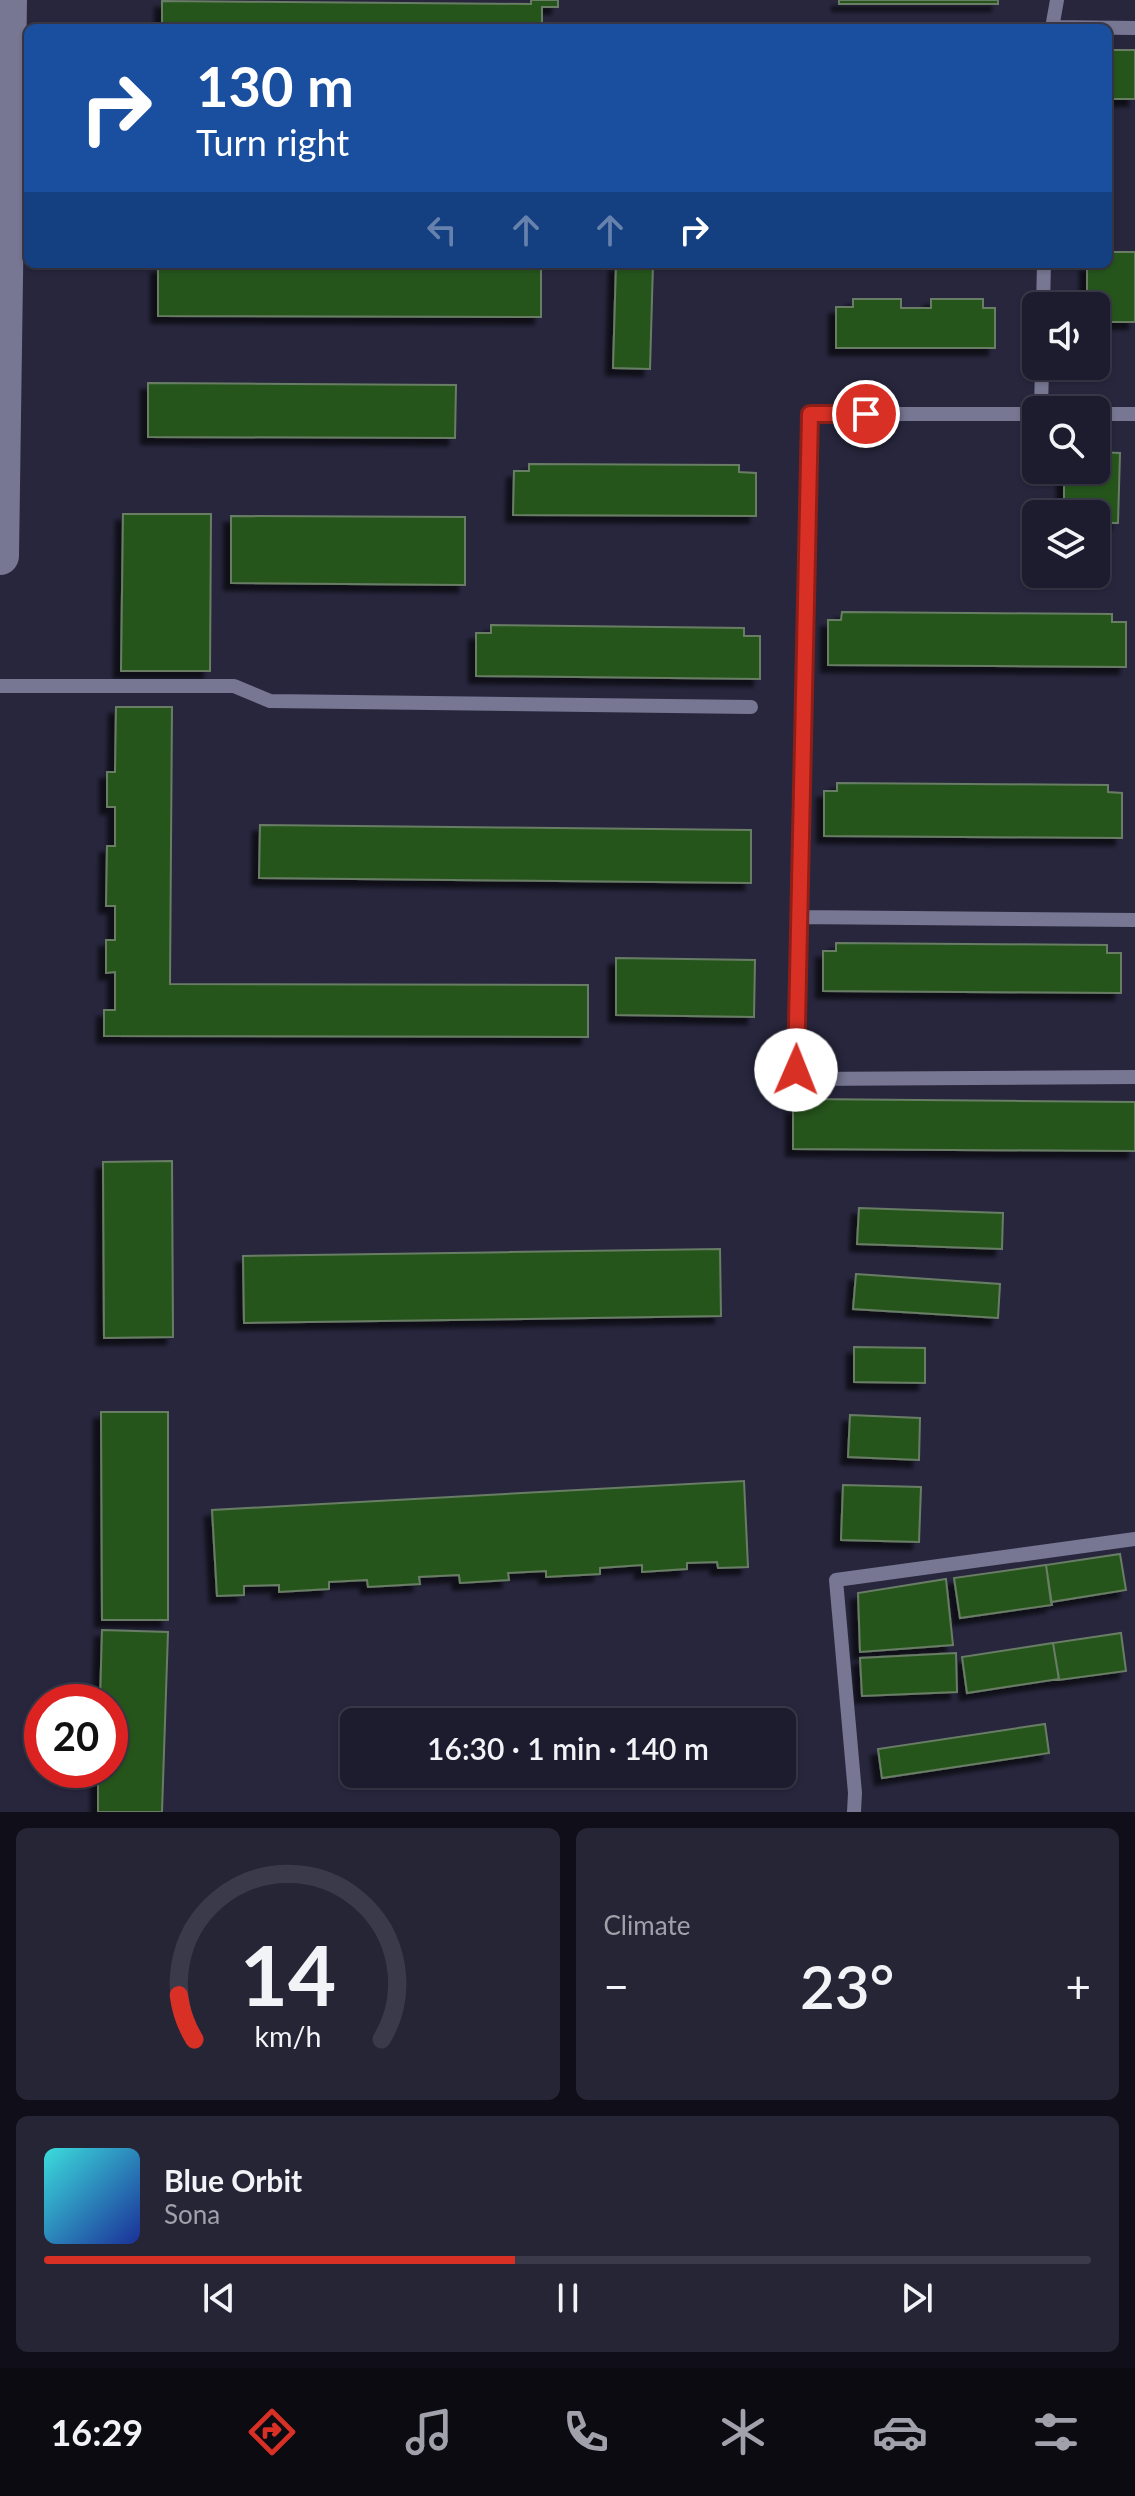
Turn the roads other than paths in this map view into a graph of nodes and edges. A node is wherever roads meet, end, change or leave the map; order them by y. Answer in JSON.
{"nodes":[{"id":1,"x":8,"y":0,"type":"edge"},
{"id":2,"x":1057,"y":0,"type":"edge"},
{"id":3,"x":1053,"y":24,"type":"edge"},
{"id":4,"x":1112,"y":28,"type":"edge"},
{"id":5,"x":1135,"y":28,"type":"edge"},
{"id":6,"x":1044,"y":268,"type":"edge"},
{"id":7,"x":1043,"y":292,"type":"edge"},
{"id":8,"x":1022,"y":414,"type":"edge"},
{"id":9,"x":1110,"y":414,"type":"edge"},
{"id":10,"x":1135,"y":414,"type":"edge"},
{"id":11,"x":0,"y":556,"type":"edge"},
{"id":12,"x":0,"y":686,"type":"edge"},
{"id":13,"x":751,"y":707,"type":"dead end"},
{"id":14,"x":799,"y":917,"type":"junction"},
{"id":15,"x":1135,"y":920,"type":"edge"},
{"id":16,"x":1135,"y":1077,"type":"edge"},
{"id":17,"x":1135,"y":1539,"type":"edge"},
{"id":18,"x":854,"y":1812,"type":"edge"}],
"edges":[{"from":1,"to":11,"type":"main road"},
{"from":2,"to":3,"type":"lane"},
{"from":4,"to":5,"type":"lane"},
{"from":6,"to":7,"type":"lane"},
{"from":8,"to":14,"type":"lane"},
{"from":9,"to":10,"type":"lane"},
{"from":12,"to":13,"type":"lane"},
{"from":14,"to":15,"type":"lane"},
{"from":14,"to":16,"type":"lane"},
{"from":17,"to":18,"type":"lane"}]}
